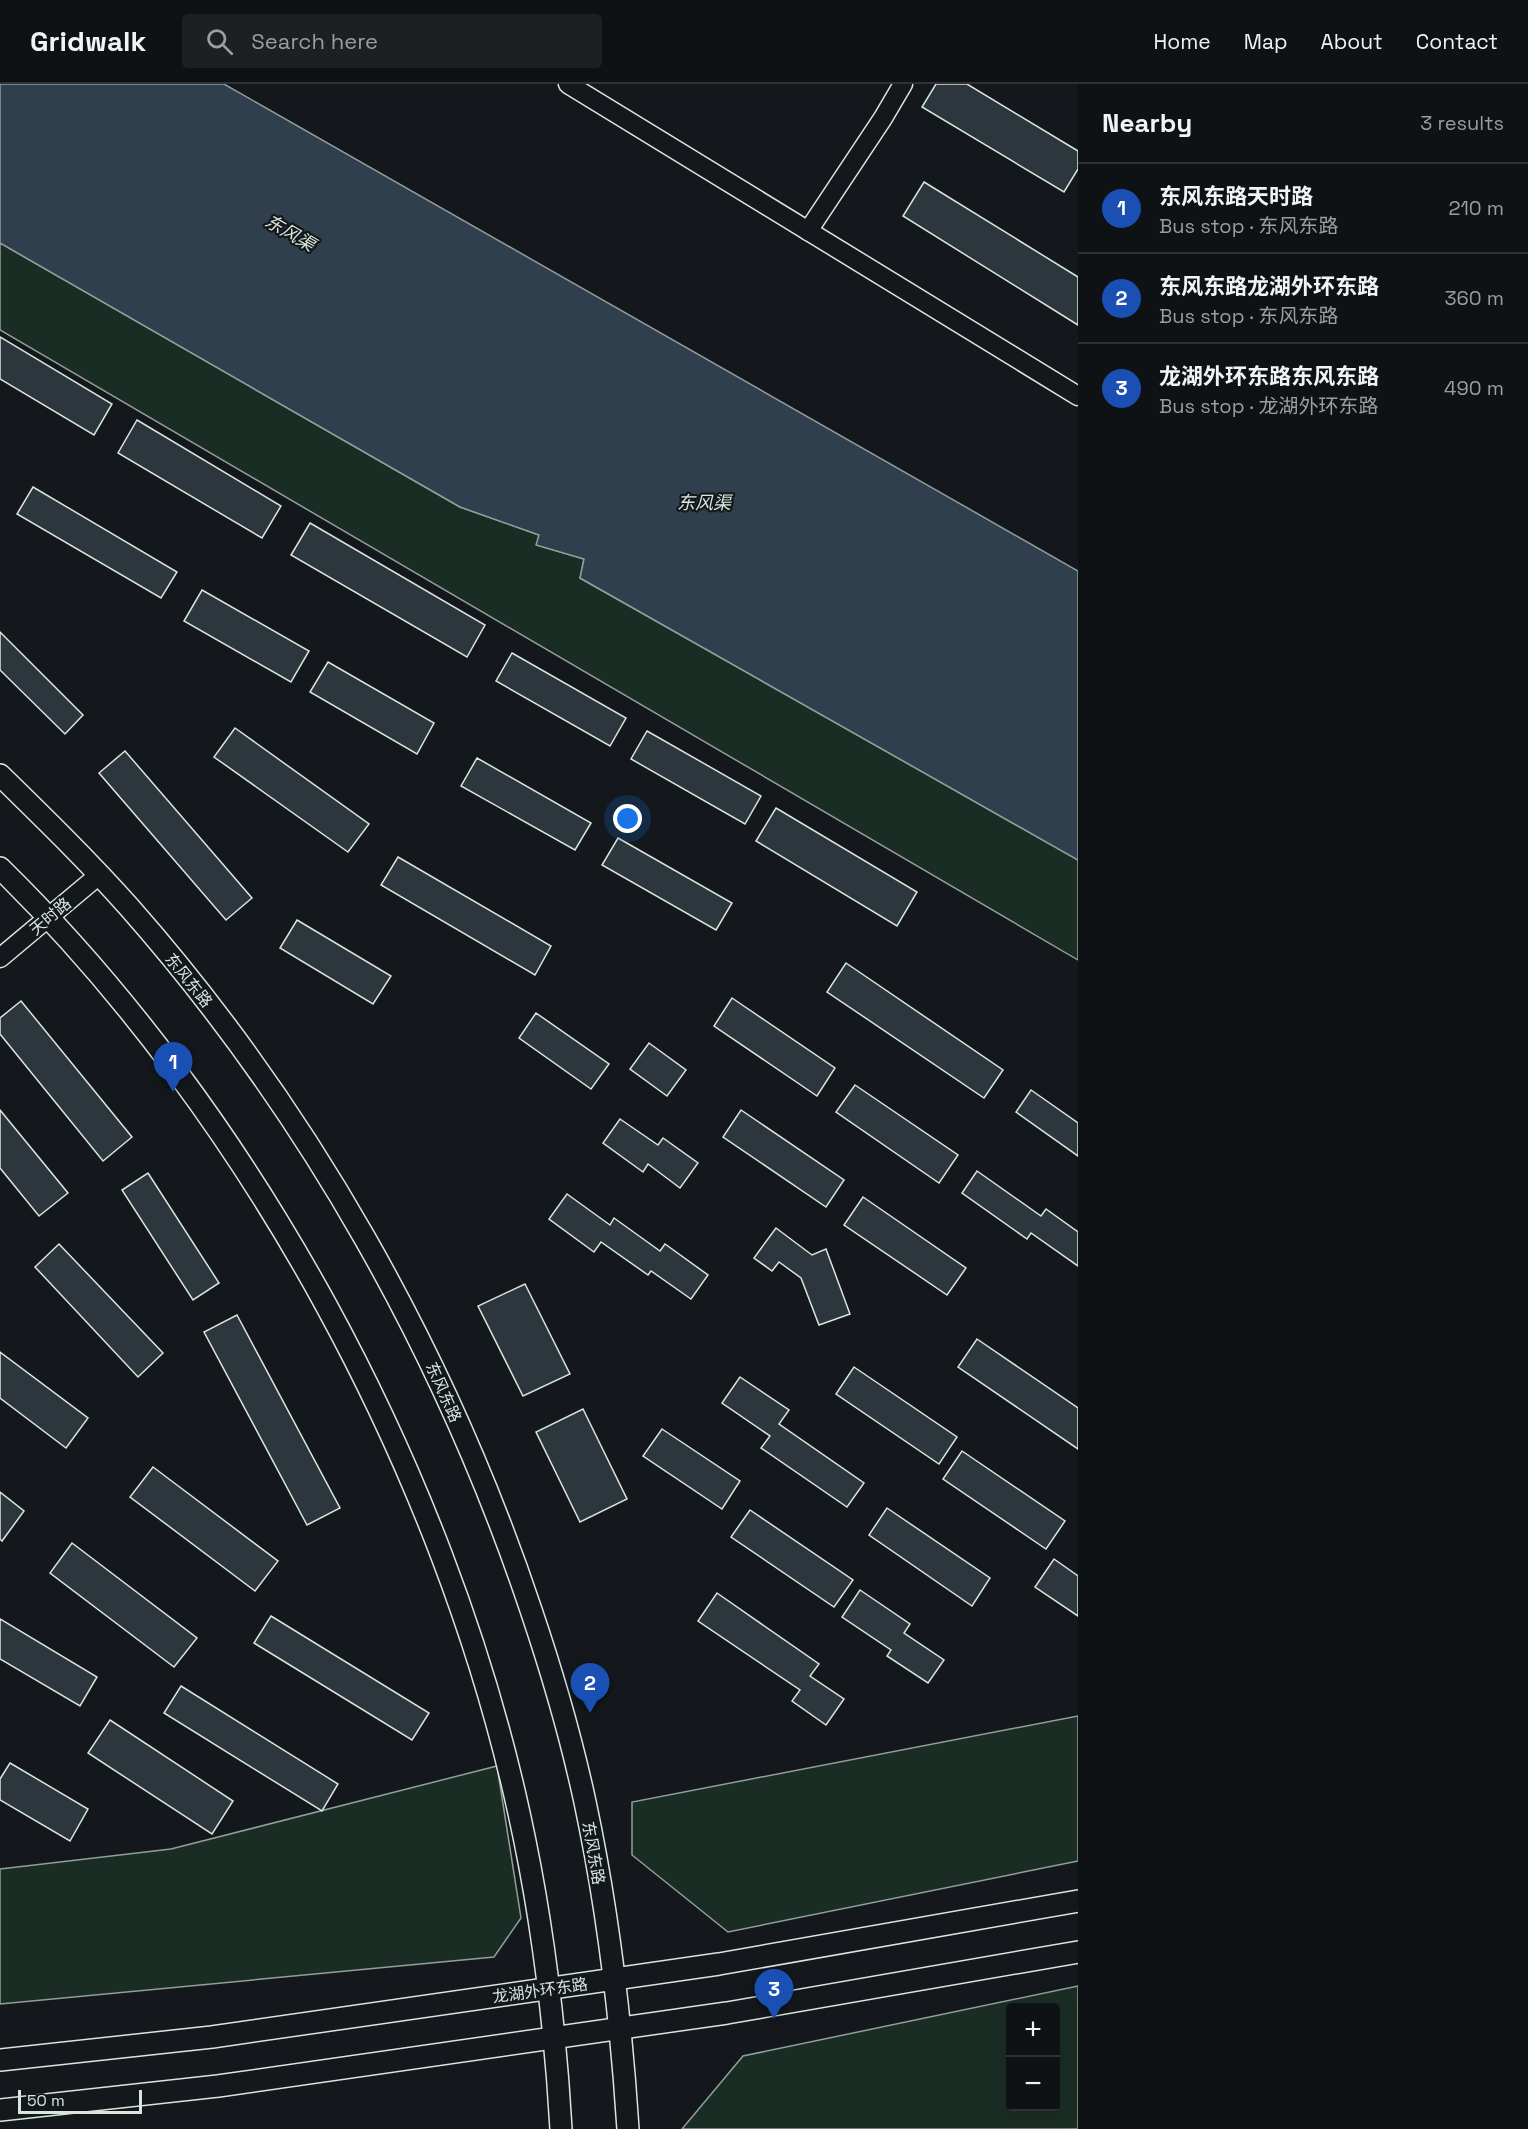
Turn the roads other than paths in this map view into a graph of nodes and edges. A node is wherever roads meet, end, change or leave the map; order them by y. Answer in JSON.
{"nodes":[{"id":1,"x":568,"y":84,"type":"edge"},
{"id":2,"x":903,"y":84,"type":"edge"},
{"id":3,"x":808,"y":231,"type":"junction"},
{"id":4,"x":1078,"y":396,"type":"edge"},
{"id":5,"x":0,"y":775,"type":"edge"},
{"id":6,"x":0,"y":868,"type":"edge"},
{"id":7,"x":99,"y":875,"type":"junction"},
{"id":8,"x":48,"y":918,"type":"junction"},
{"id":9,"x":0,"y":958,"type":"edge"},
{"id":10,"x":1078,"y":1901,"type":"edge"},
{"id":11,"x":1078,"y":1952,"type":"edge"},
{"id":12,"x":615,"y":1979,"type":"junction"},
{"id":13,"x":549,"y":1988,"type":"junction"},
{"id":14,"x":620,"y":2028,"type":"junction"},
{"id":15,"x":554,"y":2038,"type":"junction"},
{"id":16,"x":0,"y":2060,"type":"edge"},
{"id":17,"x":0,"y":2110,"type":"edge"},
{"id":18,"x":561,"y":2129,"type":"edge"},
{"id":19,"x":628,"y":2129,"type":"edge"}],
"edges":[{"from":1,"to":3,"type":"street"},
{"from":2,"to":3,"type":"street"},
{"from":3,"to":4,"type":"street"},
{"from":5,"to":7,"type":"main road","name":"东风东路"},
{"from":6,"to":8,"type":"main road"},
{"from":7,"to":8,"type":"street","name":"天时路"},
{"from":7,"to":12,"type":"main road","name":"东风东路"},
{"from":8,"to":9,"type":"street","name":"天时路"},
{"from":8,"to":13,"type":"main road"},
{"from":10,"to":12,"type":"main road","name":"龙湖外环东路"},
{"from":11,"to":14,"type":"main road"},
{"from":12,"to":13,"type":"main road","name":"龙湖外环东路"},
{"from":12,"to":14,"type":"main road","name":"东风东路"},
{"from":13,"to":15,"type":"main road"},
{"from":13,"to":16,"type":"main road","name":"龙湖外环东路"},
{"from":14,"to":15,"type":"main road"},
{"from":14,"to":19,"type":"main road","name":"东风东路"},
{"from":15,"to":17,"type":"main road"},
{"from":15,"to":18,"type":"main road"}]}
